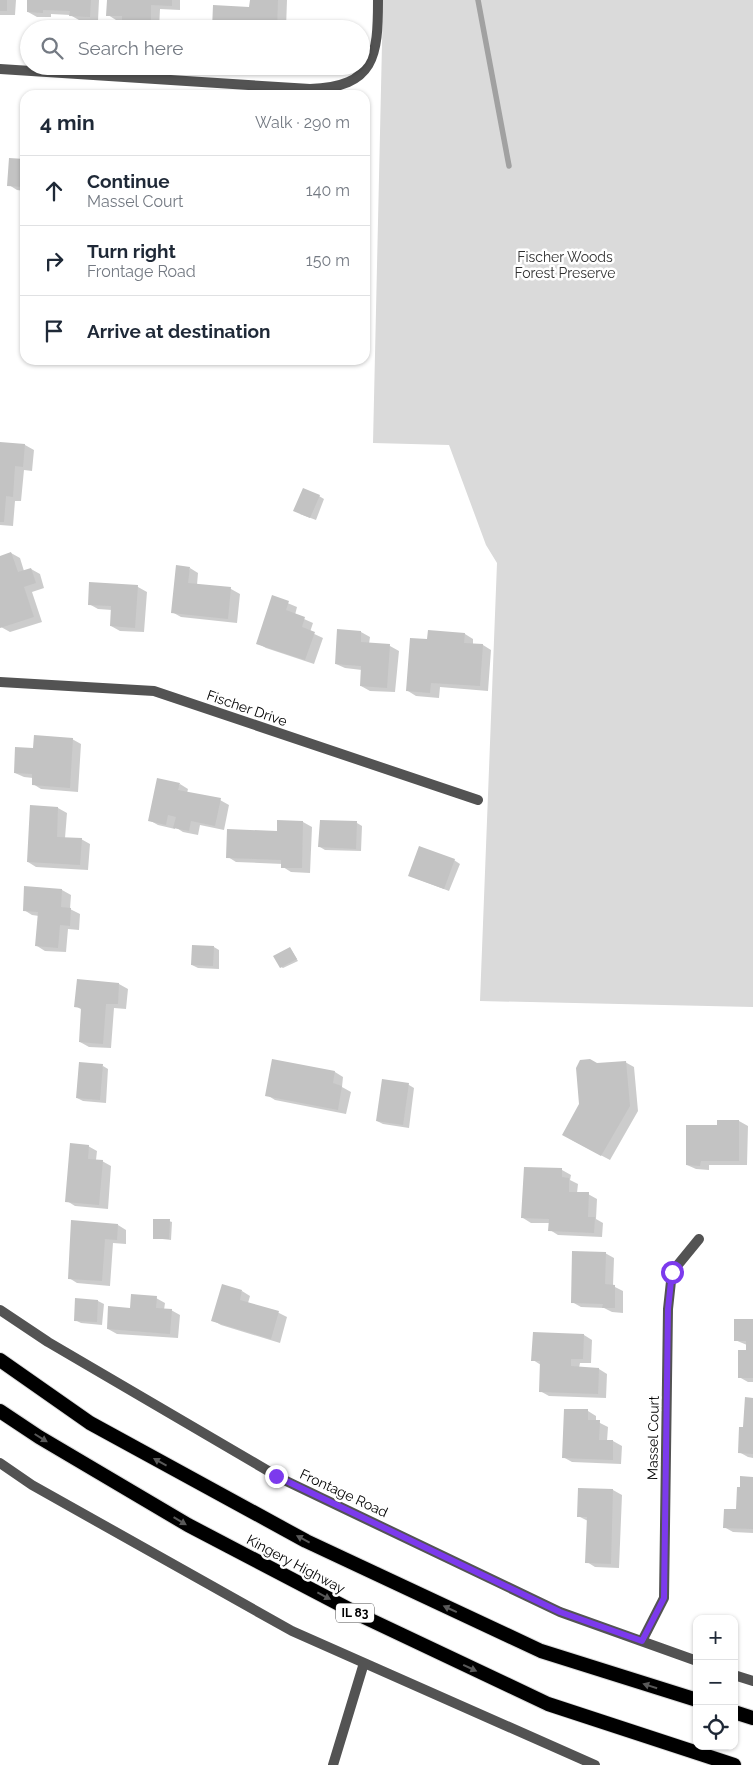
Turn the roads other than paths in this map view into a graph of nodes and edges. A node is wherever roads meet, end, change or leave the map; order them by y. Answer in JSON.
{"nodes":[{"id":1,"x":378,"y":0,"type":"edge"},
{"id":2,"x":370,"y":63,"type":"edge"},
{"id":3,"x":0,"y":68,"type":"edge"},
{"id":4,"x":20,"y":69,"type":"edge"},
{"id":5,"x":103,"y":75,"type":"edge"},
{"id":6,"x":359,"y":75,"type":"edge"},
{"id":7,"x":0,"y":682,"type":"edge"},
{"id":8,"x":478,"y":800,"type":"dead end"},
{"id":9,"x":699,"y":1239,"type":"dead end"},
{"id":10,"x":0,"y":1310,"type":"edge"},
{"id":11,"x":0,"y":1360,"type":"edge"},
{"id":12,"x":0,"y":1411,"type":"edge"},
{"id":13,"x":0,"y":1463,"type":"edge"},
{"id":14,"x":642,"y":1641,"type":"junction"},
{"id":15,"x":694,"y":1660,"type":"edge"},
{"id":16,"x":364,"y":1663,"type":"junction"},
{"id":17,"x":738,"y":1676,"type":"edge"},
{"id":18,"x":753,"y":1682,"type":"edge"},
{"id":19,"x":693,"y":1699,"type":"edge"},
{"id":20,"x":738,"y":1713,"type":"edge"},
{"id":21,"x":753,"y":1718,"type":"edge"},
{"id":22,"x":333,"y":1765,"type":"edge"},
{"id":23,"x":595,"y":1765,"type":"edge"},
{"id":24,"x":734,"y":1765,"type":"edge"}],
"edges":[{"from":1,"to":2,"type":"street"},
{"from":3,"to":4,"type":"street"},
{"from":5,"to":6,"type":"street"},
{"from":7,"to":8,"type":"street","name":"Fischer Drive"},
{"from":9,"to":14,"type":"street","name":"Massel Court"},
{"from":10,"to":14,"type":"street","name":"Frontage Road"},
{"from":19,"to":11,"type":"highway","name":"Kingery Highway","one_way":true},
{"from":12,"to":24,"type":"highway","name":"Kingery Highway","number":"IL 83","one_way":true},
{"from":13,"to":16,"type":"street"},
{"from":14,"to":15,"type":"street","name":"Frontage Road"},
{"from":16,"to":22,"type":"street"},
{"from":16,"to":23,"type":"street"},
{"from":17,"to":18,"type":"street"},
{"from":20,"to":21,"type":"highway"}]}
